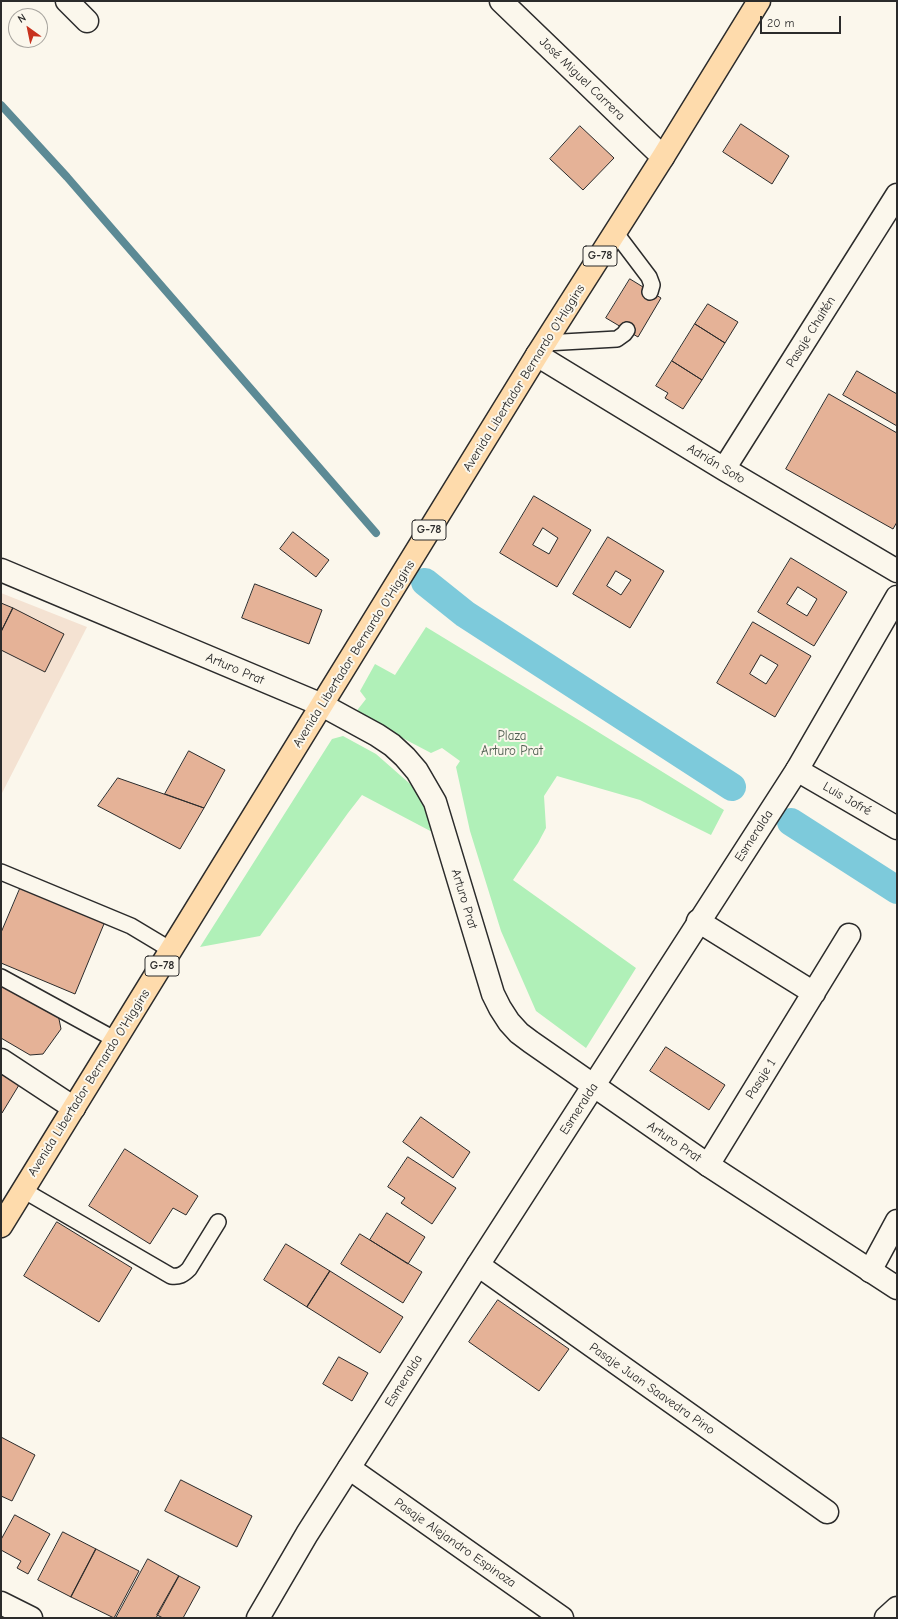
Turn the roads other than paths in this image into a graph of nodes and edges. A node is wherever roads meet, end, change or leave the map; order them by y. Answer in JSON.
{"nodes":[{"id":1,"x":67,"y":1,"type":"edge"},
{"id":2,"x":501,"y":1,"type":"edge"},
{"id":3,"x":759,"y":1,"type":"edge"},
{"id":4,"x":87,"y":21,"type":"dead end"},
{"id":5,"x":663,"y":156,"type":"junction"},
{"id":6,"x":897,"y":195,"type":"edge"},
{"id":7,"x":615,"y":232,"type":"junction"},
{"id":8,"x":650,"y":292,"type":"dead end"},
{"id":9,"x":627,"y":330,"type":"dead end"},
{"id":10,"x":541,"y":349,"type":"junction"},
{"id":11,"x":724,"y":469,"type":"junction"},
{"id":12,"x":1,"y":570,"type":"edge"},
{"id":13,"x":897,"y":571,"type":"edge"},
{"id":14,"x":897,"y":597,"type":"edge"},
{"id":15,"x":322,"y":705,"type":"junction"},
{"id":16,"x":797,"y":770,"type":"junction"},
{"id":17,"x":897,"y":828,"type":"edge"},
{"id":18,"x":1,"y":872,"type":"edge"},
{"id":19,"x":698,"y":921,"type":"junction"},
{"id":20,"x":849,"y":935,"type":"dead end"},
{"id":21,"x":171,"y":950,"type":"junction"},
{"id":22,"x":1,"y":978,"type":"edge"},
{"id":23,"x":814,"y":993,"type":"junction"},
{"id":24,"x":116,"y":1040,"type":"junction"},
{"id":25,"x":1,"y":1060,"type":"edge"},
{"id":26,"x":594,"y":1086,"type":"junction"},
{"id":27,"x":74,"y":1108,"type":"junction"},
{"id":28,"x":708,"y":1165,"type":"junction"},
{"id":29,"x":23,"y":1190,"type":"junction"},
{"id":30,"x":4,"y":1216,"type":"edge"},
{"id":31,"x":897,"y":1221,"type":"edge"},
{"id":32,"x":218,"y":1222,"type":"dead end"},
{"id":33,"x":478,"y":1265,"type":"junction"},
{"id":34,"x":870,"y":1271,"type":"junction"},
{"id":35,"x":897,"y":1288,"type":"edge"},
{"id":36,"x":349,"y":1468,"type":"junction"},
{"id":37,"x":827,"y":1512,"type":"dead end"},
{"id":38,"x":1,"y":1603,"type":"edge"},
{"id":39,"x":897,"y":1608,"type":"edge"},
{"id":40,"x":31,"y":1618,"type":"edge"},
{"id":41,"x":258,"y":1618,"type":"edge"},
{"id":42,"x":562,"y":1618,"type":"edge"},
{"id":43,"x":886,"y":1618,"type":"edge"}],
"edges":[{"from":1,"to":4,"type":"street"},
{"from":2,"to":5,"type":"street","name":"José Miguel Carrera"},
{"from":3,"to":5,"type":"main road","name":"Avenida Libertador Bernardo O'Higgins","number":"G-78"},
{"from":5,"to":7,"type":"main road","name":"Avenida Libertador Bernardo O'Higgins","number":"G-78"},
{"from":6,"to":11,"type":"street","name":"Pasaje Chaitén"},
{"from":7,"to":8,"type":"lane"},
{"from":7,"to":10,"type":"main road","name":"Avenida Libertador Bernardo O'Higgins","number":"G-78"},
{"from":9,"to":10,"type":"lane"},
{"from":10,"to":11,"type":"street","name":"Adrián Soto"},
{"from":10,"to":15,"type":"main road","name":"Avenida Libertador Bernardo O'Higgins","number":"G-78"},
{"from":11,"to":13,"type":"street","name":"Adrián Soto"},
{"from":12,"to":15,"type":"street","name":"Arturo Prat"},
{"from":14,"to":16,"type":"street","name":"Esmeralda"},
{"from":15,"to":21,"type":"main road","name":"Avenida Libertador Bernardo O'Higgins","number":"G-78"},
{"from":15,"to":26,"type":"street","name":"Arturo Prat"},
{"from":16,"to":17,"type":"street","name":"Luis Jofré"},
{"from":16,"to":19,"type":"street","name":"Esmeralda"},
{"from":18,"to":21,"type":"lane"},
{"from":19,"to":23,"type":"street"},
{"from":19,"to":26,"type":"street","name":"Esmeralda"},
{"from":20,"to":23,"type":"street","name":"Pasaje 1"},
{"from":21,"to":24,"type":"main road","name":"Avenida Libertador Bernardo O'Higgins","number":"G-78"},
{"from":22,"to":24,"type":"lane"},
{"from":23,"to":28,"type":"street","name":"Pasaje 1"},
{"from":24,"to":27,"type":"main road","name":"Avenida Libertador Bernardo O'Higgins","number":"G-78"},
{"from":25,"to":27,"type":"street"},
{"from":26,"to":28,"type":"street","name":"Arturo Prat"},
{"from":26,"to":33,"type":"street","name":"Esmeralda"},
{"from":27,"to":29,"type":"main road","name":"Avenida Libertador Bernardo O'Higgins","number":"G-78"},
{"from":28,"to":34,"type":"street","name":"Arturo Prat"},
{"from":29,"to":30,"type":"main road","name":"Avenida Libertador Bernardo O'Higgins","number":"G-78"},
{"from":29,"to":32,"type":"lane"},
{"from":31,"to":34,"type":"street"},
{"from":33,"to":36,"type":"street","name":"Esmeralda"},
{"from":33,"to":37,"type":"street","name":"Pasaje Juan Saavedra Pino"},
{"from":34,"to":35,"type":"street","name":"Arturo Prat"},
{"from":36,"to":41,"type":"street","name":"Esmeralda"},
{"from":36,"to":42,"type":"street","name":"Pasaje Alejandro Espinoza"},
{"from":38,"to":40,"type":"street"},
{"from":39,"to":43,"type":"street"}]}
